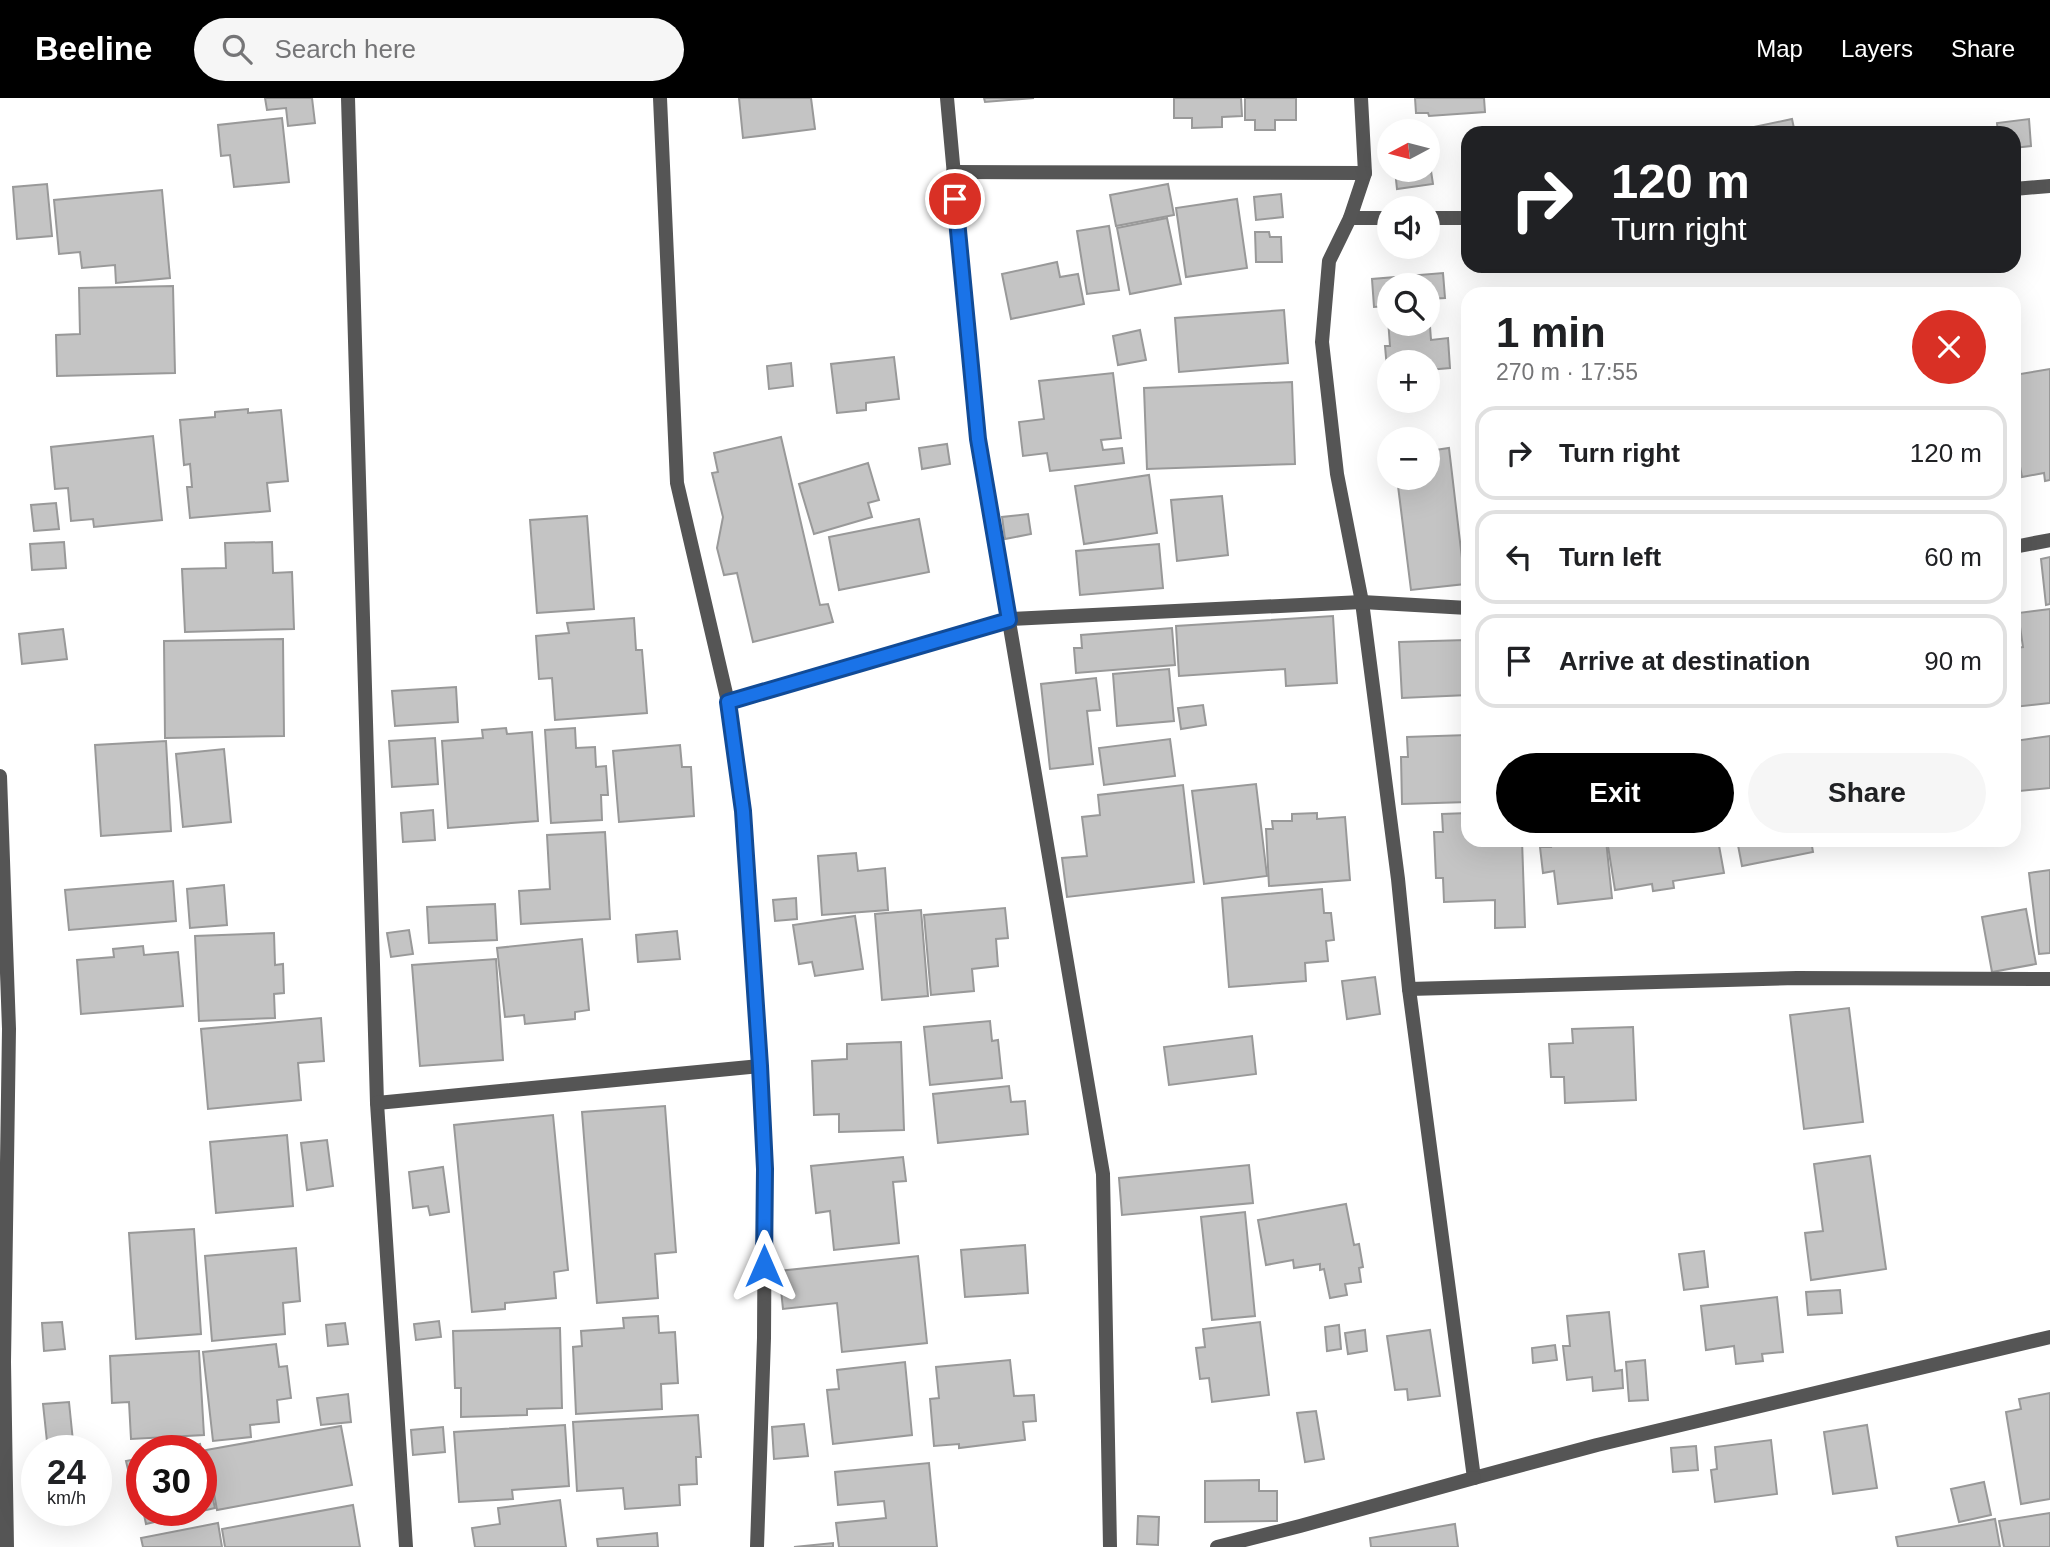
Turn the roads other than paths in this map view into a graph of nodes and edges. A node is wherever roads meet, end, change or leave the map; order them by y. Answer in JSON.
{"nodes":[{"id":1,"x":348,"y":98,"type":"edge"},
{"id":2,"x":660,"y":98,"type":"edge"},
{"id":3,"x":947,"y":98,"type":"edge"},
{"id":4,"x":1361,"y":98,"type":"edge"},
{"id":5,"x":953,"y":172,"type":"junction"},
{"id":6,"x":1365,"y":173,"type":"junction"},
{"id":7,"x":2050,"y":186,"type":"edge"},
{"id":8,"x":2021,"y":188,"type":"edge"},
{"id":9,"x":1350,"y":218,"type":"junction"},
{"id":10,"x":1377,"y":218,"type":"edge"},
{"id":11,"x":1440,"y":218,"type":"edge"},
{"id":12,"x":1461,"y":218,"type":"edge"},
{"id":13,"x":2050,"y":540,"type":"edge"},
{"id":14,"x":2021,"y":546,"type":"edge"},
{"id":15,"x":1362,"y":602,"type":"junction"},
{"id":16,"x":1461,"y":608,"type":"edge"},
{"id":17,"x":1009,"y":620,"type":"junction"},
{"id":18,"x":728,"y":702,"type":"junction"},
{"id":19,"x":0,"y":776,"type":"edge"},
{"id":20,"x":2050,"y":979,"type":"edge"},
{"id":21,"x":1409,"y":989,"type":"junction"},
{"id":22,"x":5,"y":1029,"type":"edge"},
{"id":23,"x":760,"y":1066,"type":"junction"},
{"id":24,"x":377,"y":1103,"type":"junction"},
{"id":25,"x":2050,"y":1337,"type":"edge"},
{"id":26,"x":2,"y":1362,"type":"edge"},
{"id":27,"x":1474,"y":1478,"type":"junction"},
{"id":28,"x":7,"y":1547,"type":"edge"},
{"id":29,"x":406,"y":1547,"type":"edge"},
{"id":30,"x":757,"y":1547,"type":"edge"},
{"id":31,"x":1110,"y":1547,"type":"edge"},
{"id":32,"x":1217,"y":1547,"type":"edge"}],
"edges":[{"from":1,"to":24,"type":"street"},
{"from":2,"to":18,"type":"street"},
{"from":3,"to":5,"type":"street"},
{"from":4,"to":6,"type":"street"},
{"from":5,"to":6,"type":"street"},
{"from":5,"to":17,"type":"street"},
{"from":6,"to":9,"type":"street"},
{"from":7,"to":8,"type":"street"},
{"from":9,"to":10,"type":"street"},
{"from":9,"to":15,"type":"street"},
{"from":11,"to":12,"type":"street"},
{"from":13,"to":14,"type":"street"},
{"from":15,"to":16,"type":"street"},
{"from":15,"to":17,"type":"street"},
{"from":15,"to":21,"type":"street"},
{"from":17,"to":18,"type":"street"},
{"from":17,"to":31,"type":"street"},
{"from":18,"to":23,"type":"street"},
{"from":19,"to":22,"type":"street"},
{"from":20,"to":21,"type":"street"},
{"from":21,"to":27,"type":"street"},
{"from":22,"to":26,"type":"street"},
{"from":23,"to":24,"type":"street"},
{"from":23,"to":30,"type":"street"},
{"from":24,"to":29,"type":"street"},
{"from":25,"to":27,"type":"street"},
{"from":26,"to":28,"type":"street"},
{"from":27,"to":32,"type":"street"}]}
